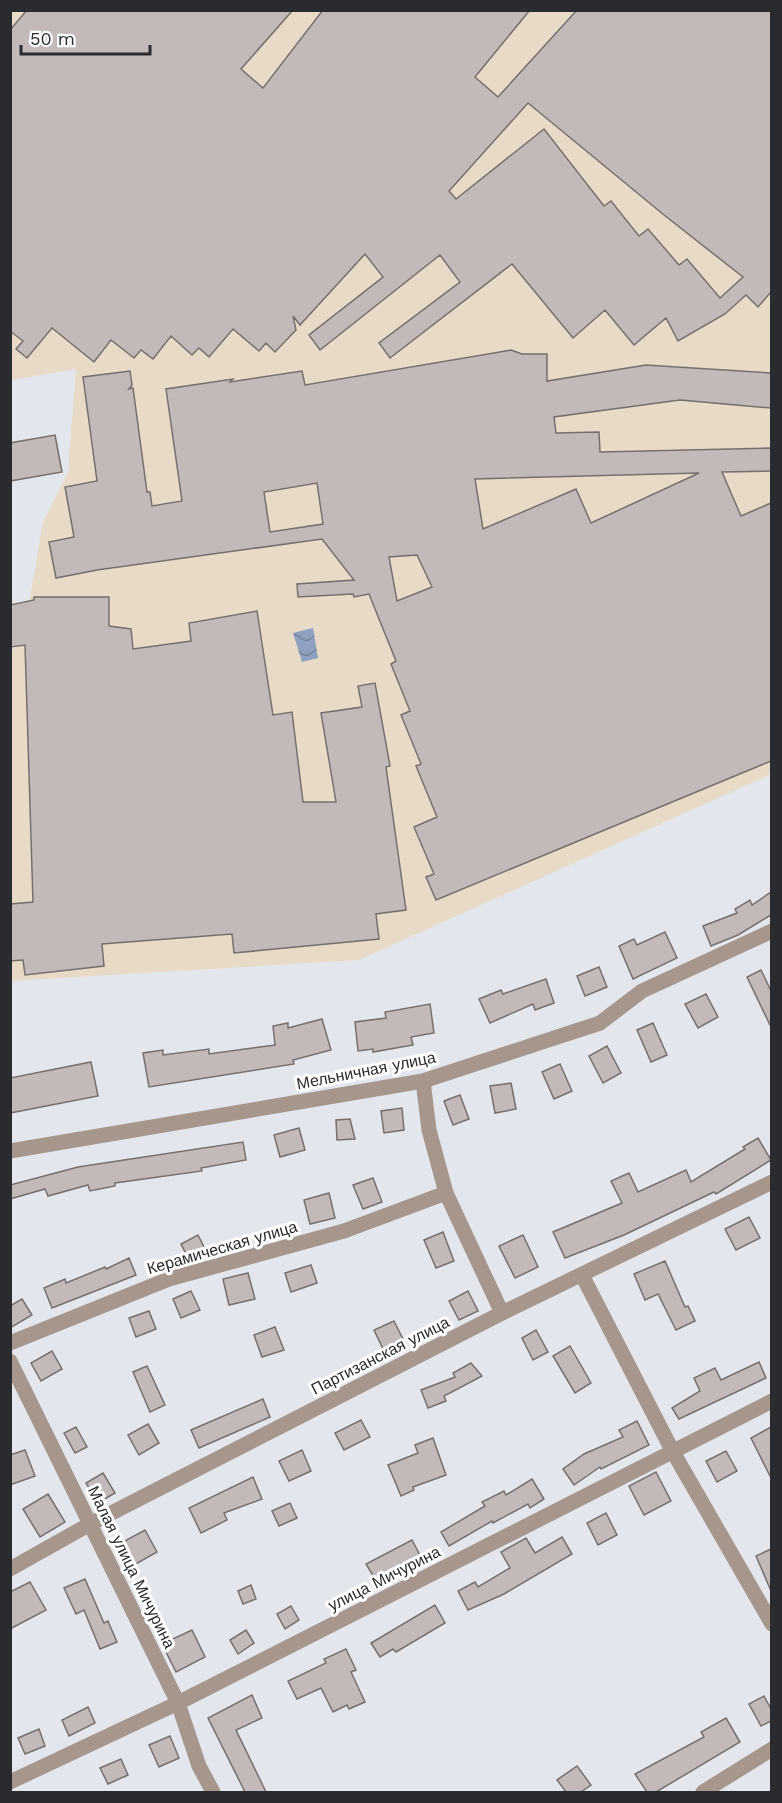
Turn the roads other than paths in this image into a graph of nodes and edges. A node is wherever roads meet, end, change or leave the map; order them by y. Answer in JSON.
{"nodes":[{"id":1,"x":771,"y":931,"type":"edge"},
{"id":2,"x":423,"y":1081,"type":"junction"},
{"id":3,"x":10,"y":1151,"type":"edge"},
{"id":4,"x":771,"y":1182,"type":"edge"},
{"id":5,"x":446,"y":1193,"type":"junction"},
{"id":6,"x":582,"y":1275,"type":"junction"},
{"id":7,"x":502,"y":1313,"type":"junction"},
{"id":8,"x":10,"y":1343,"type":"edge"},
{"id":9,"x":10,"y":1361,"type":"edge"},
{"id":10,"x":771,"y":1401,"type":"edge"},
{"id":11,"x":673,"y":1452,"type":"junction"},
{"id":12,"x":90,"y":1524,"type":"junction"},
{"id":13,"x":10,"y":1569,"type":"edge"},
{"id":14,"x":771,"y":1624,"type":"edge"},
{"id":15,"x":178,"y":1703,"type":"junction"},
{"id":16,"x":771,"y":1749,"type":"edge"},
{"id":17,"x":10,"y":1782,"type":"edge"},
{"id":18,"x":213,"y":1792,"type":"edge"},
{"id":19,"x":703,"y":1792,"type":"edge"}],
"edges":[{"from":1,"to":2,"type":"street","name":"Мельничная улица"},
{"from":2,"to":3,"type":"street","name":"Мельничная улица"},
{"from":2,"to":5,"type":"street"},
{"from":4,"to":6,"type":"street","name":"Партизанская улица"},
{"from":5,"to":7,"type":"street"},
{"from":5,"to":8,"type":"street","name":"Керамическая улица"},
{"from":6,"to":7,"type":"street","name":"Партизанская улица"},
{"from":6,"to":11,"type":"street"},
{"from":7,"to":12,"type":"street","name":"Партизанская улица"},
{"from":9,"to":12,"type":"street","name":"Малая улица Мичурина"},
{"from":10,"to":11,"type":"street","name":"улица Мичурина"},
{"from":11,"to":14,"type":"street"},
{"from":11,"to":15,"type":"street","name":"улица Мичурина"},
{"from":12,"to":13,"type":"street","name":"Партизанская улица"},
{"from":12,"to":15,"type":"street","name":"Малая улица Мичурина"},
{"from":15,"to":17,"type":"street","name":"улица Мичурина"},
{"from":15,"to":18,"type":"street","name":"Малая улица Мичурина"},
{"from":16,"to":19,"type":"street"}]}
